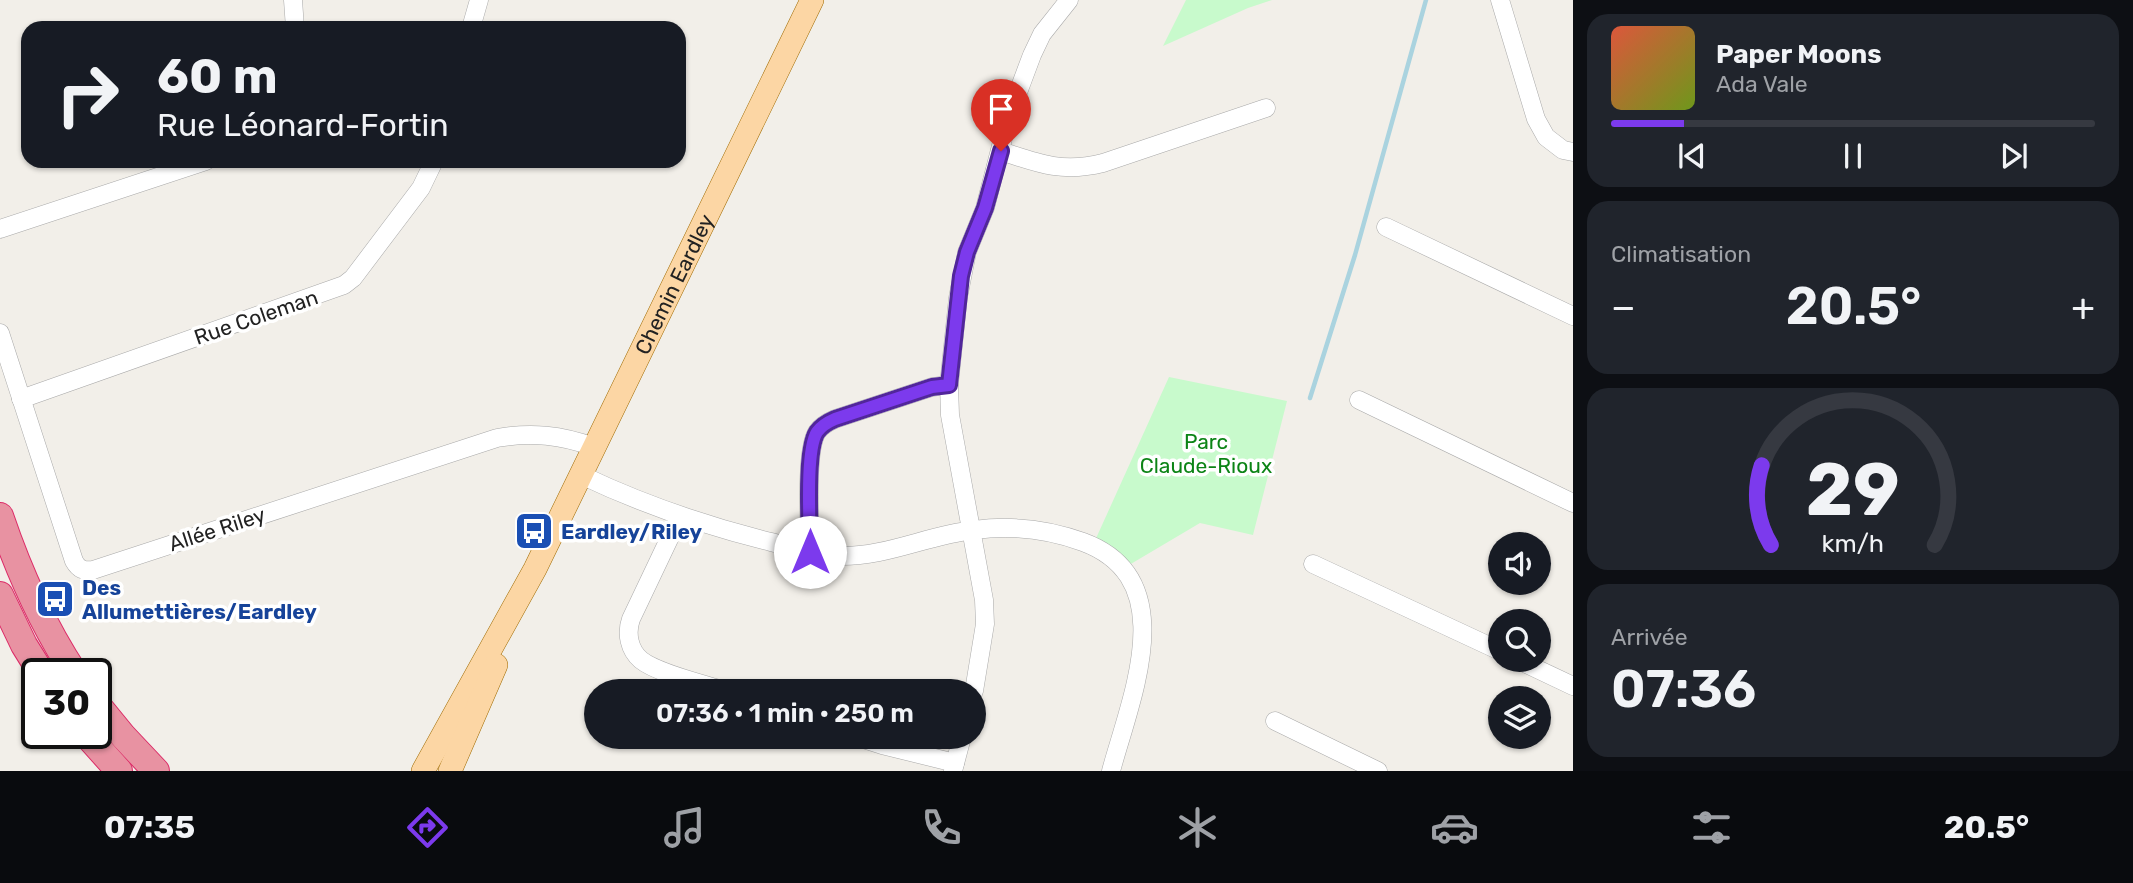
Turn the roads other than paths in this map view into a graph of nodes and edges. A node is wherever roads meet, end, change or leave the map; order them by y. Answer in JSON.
{"nodes":[{"id":1,"x":293,"y":0,"type":"edge"},
{"id":2,"x":479,"y":0,"type":"edge"},
{"id":3,"x":812,"y":0,"type":"edge"},
{"id":4,"x":1069,"y":0,"type":"edge"},
{"id":5,"x":1500,"y":0,"type":"edge"},
{"id":6,"x":294,"y":21,"type":"edge"},
{"id":7,"x":473,"y":21,"type":"edge"},
{"id":8,"x":1266,"y":108,"type":"dead end"},
{"id":9,"x":1001,"y":151,"type":"junction"},
{"id":10,"x":1573,"y":152,"type":"edge"},
{"id":11,"x":185,"y":168,"type":"edge"},
{"id":12,"x":431,"y":168,"type":"edge"},
{"id":13,"x":1386,"y":227,"type":"dead end"},
{"id":14,"x":0,"y":229,"type":"edge"},
{"id":15,"x":1573,"y":316,"type":"edge"},
{"id":16,"x":0,"y":332,"type":"edge"},
{"id":17,"x":949,"y":385,"type":"junction"},
{"id":18,"x":21,"y":399,"type":"junction"},
{"id":19,"x":1359,"y":400,"type":"dead end"},
{"id":20,"x":594,"y":447,"type":"junction"},
{"id":21,"x":581,"y":475,"type":"junction"},
{"id":22,"x":1573,"y":503,"type":"edge"},
{"id":23,"x":0,"y":516,"type":"edge"},
{"id":24,"x":680,"y":516,"type":"junction"},
{"id":25,"x":971,"y":530,"type":"junction"},
{"id":26,"x":810,"y":552,"type":"junction"},
{"id":27,"x":1313,"y":564,"type":"dead end"},
{"id":28,"x":536,"y":569,"type":"junction"},
{"id":29,"x":0,"y":595,"type":"edge"},
{"id":30,"x":1488,"y":645,"type":"edge"},
{"id":31,"x":32,"y":658,"type":"edge"},
{"id":32,"x":66,"y":658,"type":"edge"},
{"id":33,"x":1543,"y":672,"type":"edge"},
{"id":34,"x":692,"y":679,"type":"edge"},
{"id":35,"x":976,"y":679,"type":"edge"},
{"id":36,"x":1573,"y":686,"type":"edge"},
{"id":37,"x":1275,"y":721,"type":"dead end"},
{"id":38,"x":112,"y":723,"type":"edge"},
{"id":39,"x":99,"y":749,"type":"edge"},
{"id":40,"x":895,"y":749,"type":"edge"},
{"id":41,"x":959,"y":749,"type":"edge"},
{"id":42,"x":954,"y":767,"type":"edge"},
{"id":43,"x":119,"y":771,"type":"edge"},
{"id":44,"x":156,"y":771,"type":"edge"},
{"id":45,"x":424,"y":771,"type":"edge"},
{"id":46,"x":450,"y":771,"type":"edge"},
{"id":47,"x":1111,"y":771,"type":"edge"},
{"id":48,"x":1378,"y":771,"type":"edge"}],
"edges":[{"from":1,"to":6,"type":"street"},
{"from":2,"to":7,"type":"street"},
{"from":3,"to":20,"type":"main road","name":"Chemin Eardley"},
{"from":4,"to":9,"type":"street"},
{"from":5,"to":10,"type":"street"},
{"from":8,"to":9,"type":"street"},
{"from":9,"to":17,"type":"street"},
{"from":11,"to":14,"type":"street"},
{"from":12,"to":18,"type":"street","name":"Rue Coleman"},
{"from":13,"to":15,"type":"street"},
{"from":16,"to":18,"type":"street","name":"Allée Riley"},
{"from":17,"to":25,"type":"street"},
{"from":17,"to":26,"type":"street"},
{"from":18,"to":20,"type":"street","name":"Allée Riley"},
{"from":19,"to":22,"type":"street"},
{"from":20,"to":21,"type":"main road","name":"Chemin Eardley"},
{"from":21,"to":24,"type":"street"},
{"from":21,"to":28,"type":"main road","name":"Chemin Eardley"},
{"from":23,"to":32,"type":"highway"},
{"from":24,"to":26,"type":"street"},
{"from":24,"to":34,"type":"street"},
{"from":25,"to":26,"type":"street"},
{"from":25,"to":35,"type":"street"},
{"from":25,"to":47,"type":"street"},
{"from":27,"to":30,"type":"street"},
{"from":28,"to":45,"type":"main road","name":"Chemin Eardley"},
{"from":28,"to":46,"type":"main road","name":"Chemin Eardley"},
{"from":29,"to":31,"type":"highway"},
{"from":33,"to":36,"type":"street"},
{"from":37,"to":48,"type":"street"},
{"from":38,"to":44,"type":"highway"},
{"from":39,"to":43,"type":"highway"},
{"from":40,"to":42,"type":"street"},
{"from":41,"to":42,"type":"street"}]}
